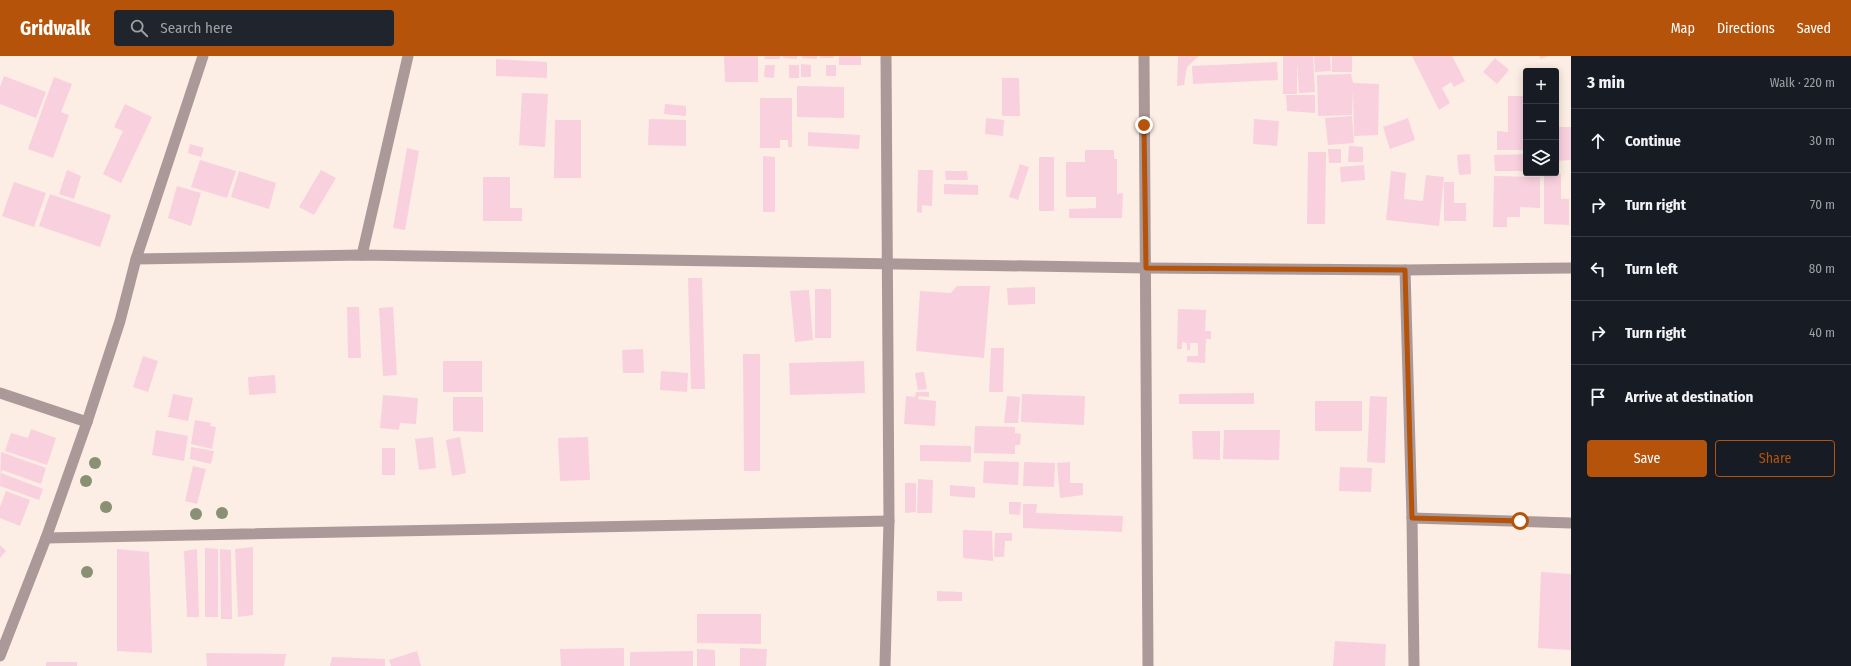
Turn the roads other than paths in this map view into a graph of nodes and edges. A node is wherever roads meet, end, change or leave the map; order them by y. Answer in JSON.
{"nodes":[{"id":1,"x":203,"y":56,"type":"edge"},
{"id":2,"x":408,"y":56,"type":"edge"},
{"id":3,"x":886,"y":56,"type":"edge"},
{"id":4,"x":1144,"y":56,"type":"edge"},
{"id":5,"x":362,"y":256,"type":"junction"},
{"id":6,"x":136,"y":259,"type":"junction"},
{"id":7,"x":887,"y":265,"type":"junction"},
{"id":8,"x":1146,"y":268,"type":"junction"},
{"id":9,"x":1571,"y":268,"type":"edge"},
{"id":10,"x":1405,"y":270,"type":"junction"},
{"id":11,"x":0,"y":393,"type":"edge"},
{"id":12,"x":87,"y":422,"type":"junction"},
{"id":13,"x":1412,"y":518,"type":"junction"},
{"id":14,"x":889,"y":521,"type":"junction"},
{"id":15,"x":1571,"y":523,"type":"edge"},
{"id":16,"x":46,"y":538,"type":"junction"},
{"id":17,"x":0,"y":656,"type":"edge"},
{"id":18,"x":885,"y":666,"type":"edge"},
{"id":19,"x":1148,"y":666,"type":"edge"},
{"id":20,"x":1414,"y":666,"type":"edge"}],
"edges":[{"from":1,"to":6,"type":"street"},
{"from":2,"to":5,"type":"street"},
{"from":3,"to":7,"type":"street"},
{"from":4,"to":8,"type":"street"},
{"from":5,"to":6,"type":"street"},
{"from":5,"to":7,"type":"street"},
{"from":6,"to":12,"type":"street"},
{"from":7,"to":8,"type":"street"},
{"from":7,"to":14,"type":"street"},
{"from":8,"to":10,"type":"street"},
{"from":8,"to":19,"type":"street"},
{"from":9,"to":10,"type":"street"},
{"from":10,"to":13,"type":"street"},
{"from":11,"to":12,"type":"street"},
{"from":12,"to":16,"type":"street"},
{"from":13,"to":15,"type":"street"},
{"from":13,"to":20,"type":"street"},
{"from":14,"to":16,"type":"street"},
{"from":14,"to":18,"type":"street"},
{"from":16,"to":17,"type":"street"}]}
